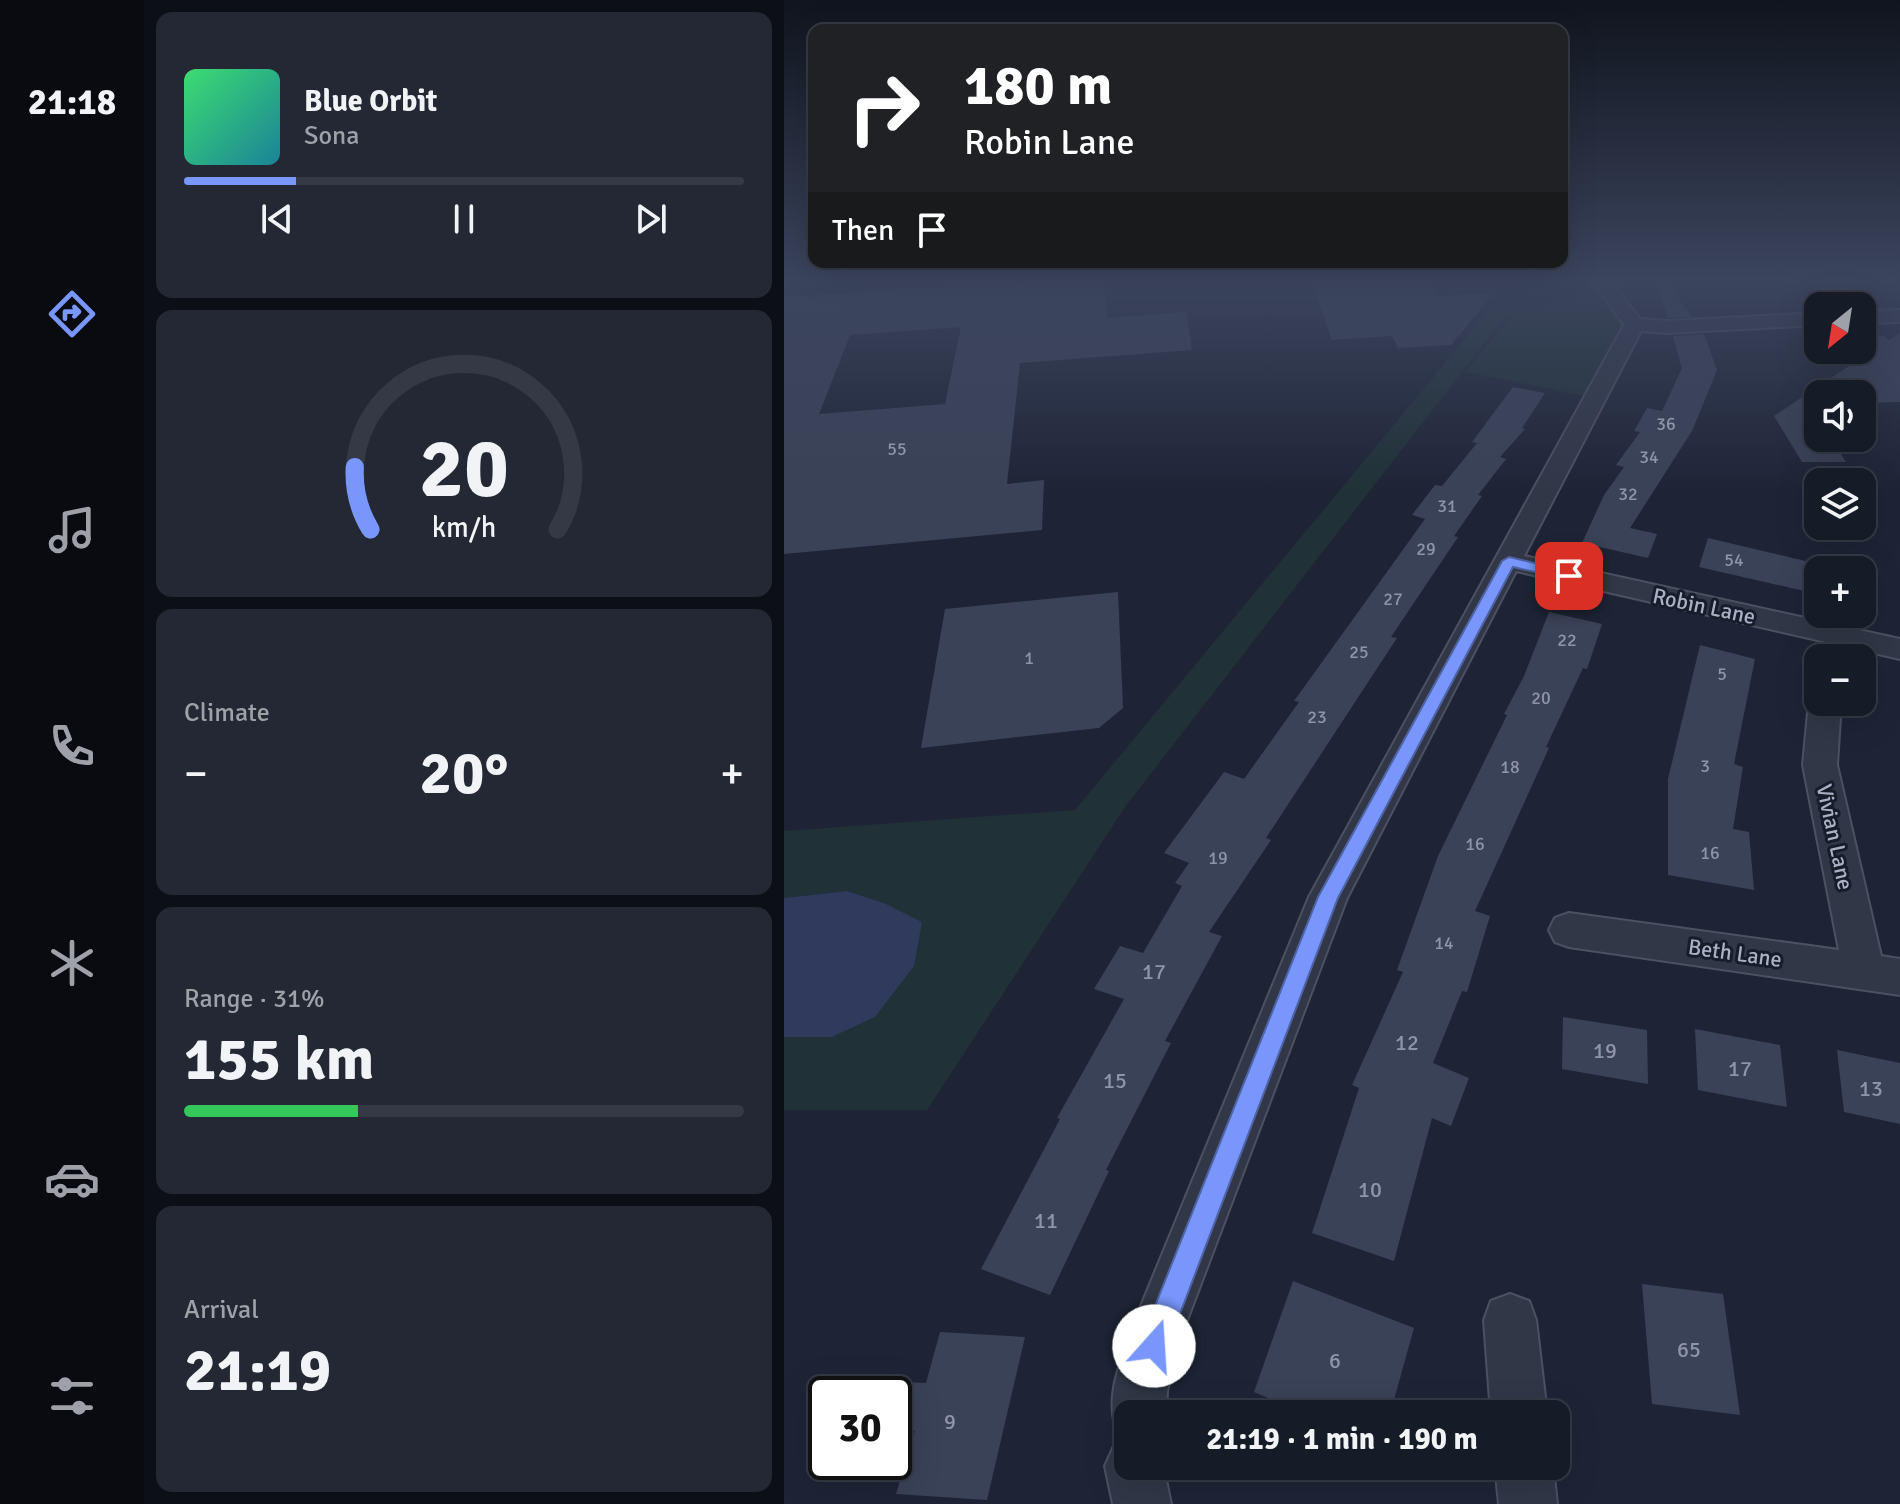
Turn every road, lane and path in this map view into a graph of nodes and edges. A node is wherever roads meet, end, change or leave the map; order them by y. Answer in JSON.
{"nodes":[{"id":1,"x":1619,"y":353,"type":"edge"},
{"id":2,"x":1509,"y":561,"type":"junction"},
{"id":3,"x":1822,"y":644,"type":"edge"},
{"id":4,"x":1876,"y":648,"type":"edge"},
{"id":5,"x":1900,"y":649,"type":"edge"},
{"id":6,"x":1824,"y":716,"type":"edge"},
{"id":7,"x":1569,"y":930,"type":"dead end"},
{"id":8,"x":1882,"y":974,"type":"edge"},
{"id":9,"x":1510,"y":1320,"type":"dead end"},
{"id":10,"x":1139,"y":1400,"type":"edge"},
{"id":11,"x":1518,"y":1400,"type":"edge"},
{"id":12,"x":1137,"y":1480,"type":"edge"},
{"id":13,"x":1525,"y":1480,"type":"edge"},
{"id":14,"x":1142,"y":1504,"type":"edge"},
{"id":15,"x":1528,"y":1504,"type":"edge"}],
"edges":[{"from":1,"to":2,"type":"street"},
{"from":2,"to":3,"type":"street","name":"Robin Lane"},
{"from":2,"to":10,"type":"street"},
{"from":4,"to":5,"type":"street","name":"Robin Lane"},
{"from":6,"to":8,"type":"street","name":"Vivian Lane"},
{"from":7,"to":8,"type":"street","name":"Beth Lane"},
{"from":9,"to":11,"type":"street"},
{"from":12,"to":14,"type":"street"},
{"from":13,"to":15,"type":"street"}]}
